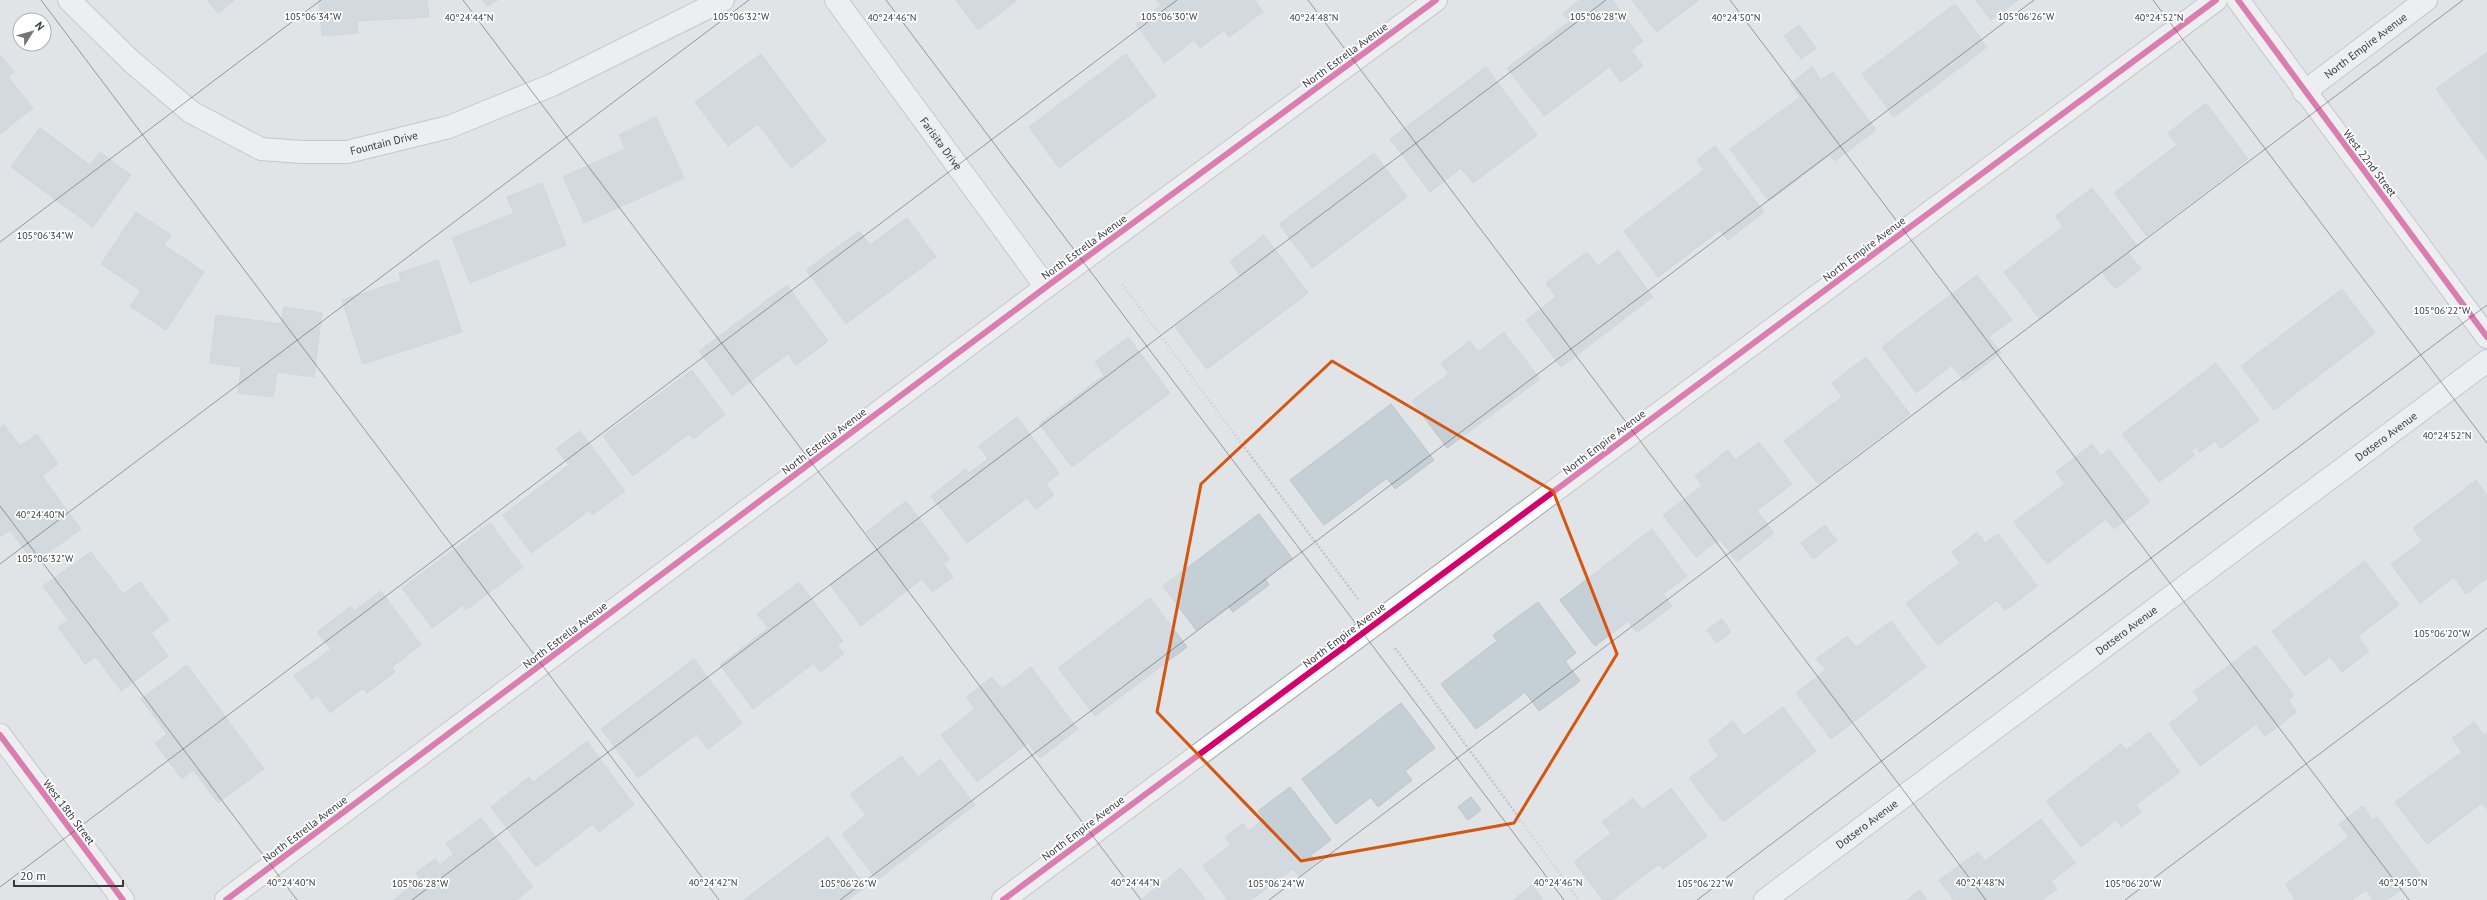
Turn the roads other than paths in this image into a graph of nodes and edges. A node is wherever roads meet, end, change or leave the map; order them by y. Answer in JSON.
{"nodes":[{"id":1,"x":69,"y":0,"type":"edge"},
{"id":2,"x":723,"y":0,"type":"edge"},
{"id":3,"x":836,"y":0,"type":"edge"},
{"id":4,"x":1436,"y":0,"type":"edge"},
{"id":5,"x":2216,"y":0,"type":"edge"},
{"id":6,"x":2238,"y":0,"type":"edge"},
{"id":7,"x":2426,"y":0,"type":"edge"},
{"id":8,"x":2304,"y":92,"type":"junction"},
{"id":9,"x":1046,"y":287,"type":"junction"},
{"id":10,"x":2487,"y":337,"type":"edge"},
{"id":11,"x":2487,"y":360,"type":"edge"},
{"id":12,"x":0,"y":735,"type":"edge"},
{"id":13,"x":123,"y":900,"type":"edge"},
{"id":14,"x":226,"y":900,"type":"edge"},
{"id":15,"x":1003,"y":900,"type":"edge"},
{"id":16,"x":1765,"y":900,"type":"edge"}],
"edges":[{"from":1,"to":2,"type":"street","name":"Fountain Drive"},
{"from":3,"to":9,"type":"street","name":"Farisita Drive"},
{"from":4,"to":9,"type":"street","name":"North Estrella Avenue"},
{"from":5,"to":15,"type":"street","name":"North Empire Avenue"},
{"from":6,"to":8,"type":"street","name":"West 22nd Street"},
{"from":7,"to":8,"type":"street","name":"North Empire Avenue"},
{"from":8,"to":10,"type":"street","name":"West 22nd Street"},
{"from":9,"to":14,"type":"street","name":"North Estrella Avenue"},
{"from":11,"to":16,"type":"street","name":"Dotsero Avenue"},
{"from":12,"to":13,"type":"street","name":"West 18th Street"}]}
